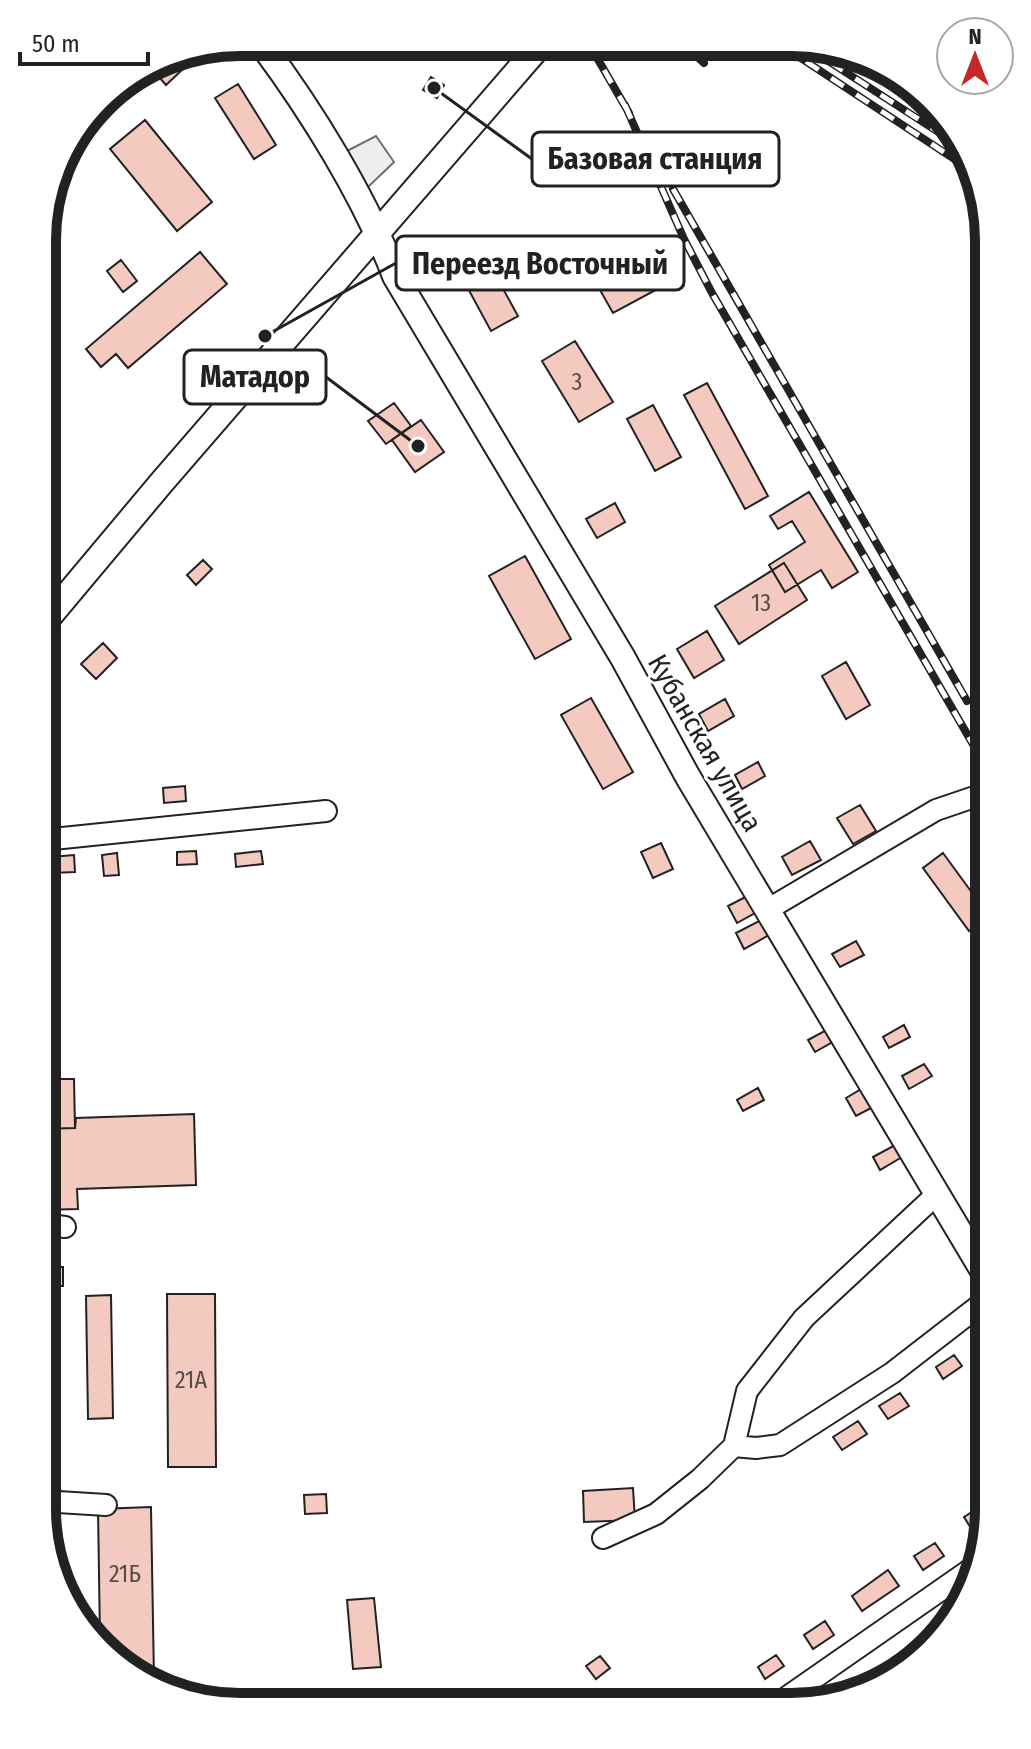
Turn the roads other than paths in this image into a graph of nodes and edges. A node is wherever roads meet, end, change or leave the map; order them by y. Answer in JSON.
{"nodes":[{"id":1,"x":271,"y":56,"type":"edge"},
{"id":2,"x":531,"y":56,"type":"edge"},
{"id":3,"x":378,"y":231,"type":"junction"},
{"id":4,"x":56,"y":609,"type":"edge"},
{"id":5,"x":975,"y":797,"type":"edge"},
{"id":6,"x":326,"y":811,"type":"dead end"},
{"id":7,"x":56,"y":839,"type":"edge"},
{"id":8,"x":767,"y":910,"type":"junction"},
{"id":9,"x":937,"y":1194,"type":"junction"},
{"id":10,"x":56,"y":1226,"type":"edge"},
{"id":11,"x":65,"y":1227,"type":"dead end"},
{"id":12,"x":975,"y":1258,"type":"edge"},
{"id":13,"x":975,"y":1309,"type":"edge"},
{"id":14,"x":734,"y":1446,"type":"junction"},
{"id":15,"x":56,"y":1501,"type":"edge"},
{"id":16,"x":106,"y":1505,"type":"dead end"},
{"id":17,"x":603,"y":1538,"type":"dead end"},
{"id":18,"x":962,"y":1575,"type":"edge"},
{"id":19,"x":793,"y":1693,"type":"edge"}],
"edges":[{"from":1,"to":3,"type":"main road","name":"Кубанская улица"},
{"from":2,"to":3,"type":"main road"},
{"from":3,"to":4,"type":"main road"},
{"from":3,"to":8,"type":"main road","name":"Кубанская улица"},
{"from":5,"to":8,"type":"street"},
{"from":6,"to":7,"type":"street"},
{"from":8,"to":9,"type":"main road","name":"Кубанская улица"},
{"from":9,"to":12,"type":"main road","name":"Кубанская улица"},
{"from":9,"to":14,"type":"street"},
{"from":10,"to":11,"type":"street"},
{"from":13,"to":14,"type":"street"},
{"from":14,"to":17,"type":"street"},
{"from":15,"to":16,"type":"street"},
{"from":18,"to":19,"type":"street"}]}
